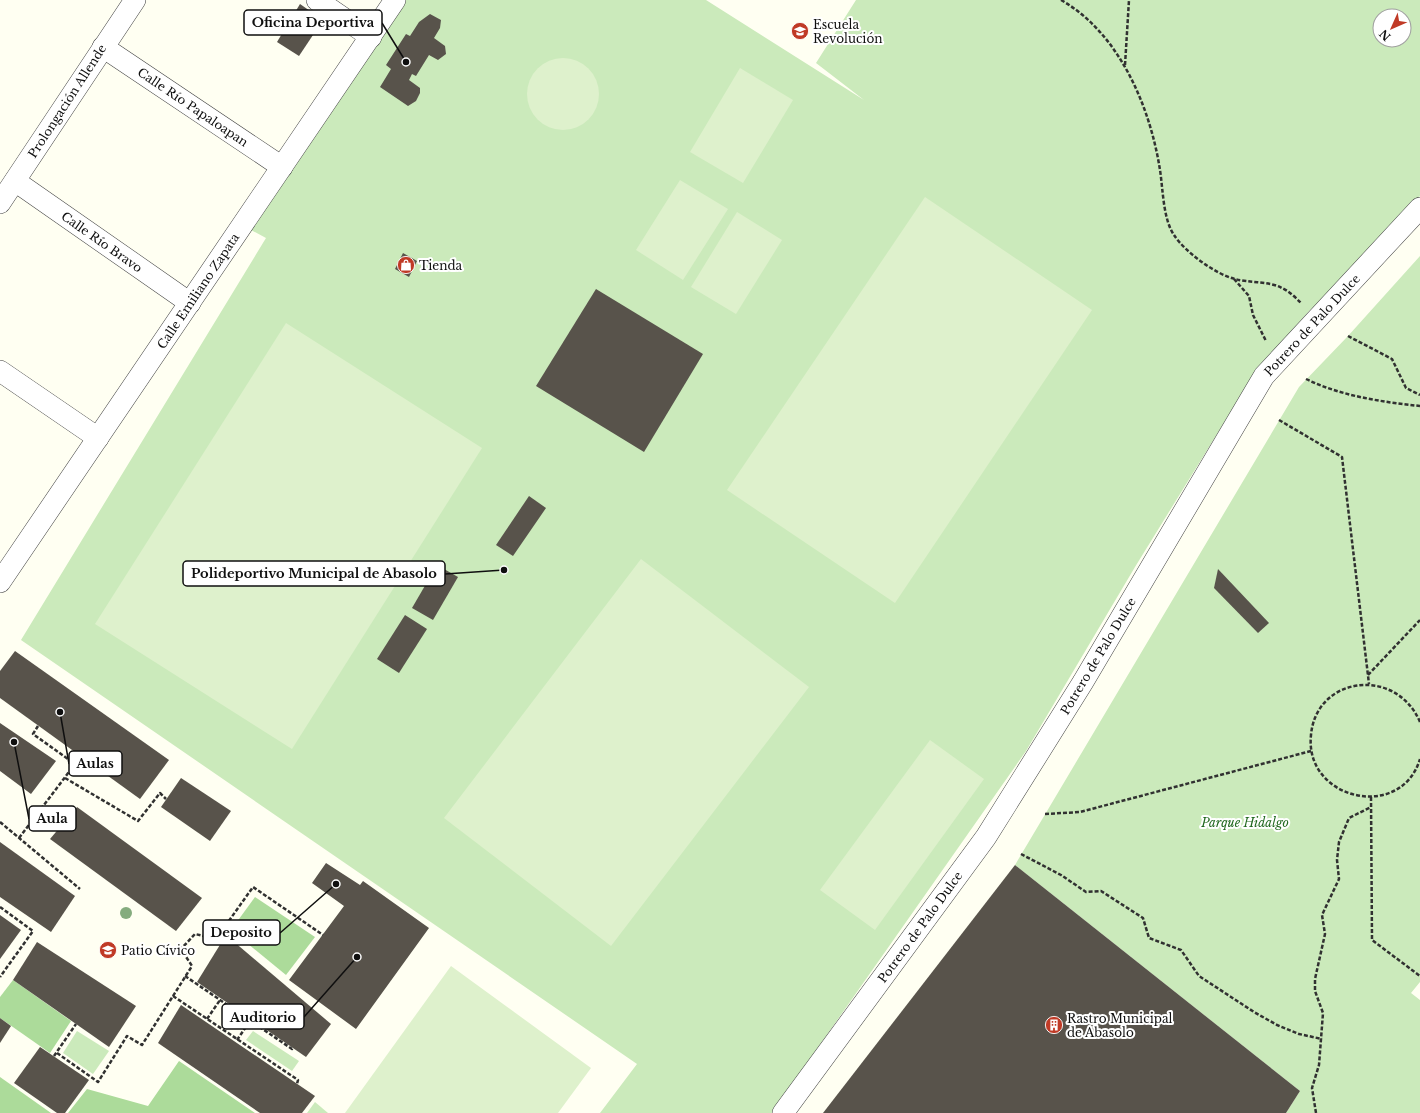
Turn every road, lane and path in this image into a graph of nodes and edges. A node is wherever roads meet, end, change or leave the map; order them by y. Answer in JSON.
{"nodes":[{"id":1,"x":135,"y":0,"type":"edge"},
{"id":2,"x":317,"y":0,"type":"edge"},
{"id":3,"x":395,"y":0,"type":"edge"},
{"id":4,"x":1061,"y":0,"type":"edge"},
{"id":5,"x":1129,"y":0,"type":"edge"},
{"id":6,"x":371,"y":37,"type":"junction"},
{"id":7,"x":103,"y":47,"type":"junction"},
{"id":8,"x":1125,"y":66,"type":"junction"},
{"id":9,"x":282,"y":167,"type":"junction"},
{"id":10,"x":15,"y":181,"type":"junction"},
{"id":11,"x":0,"y":203,"type":"edge"},
{"id":12,"x":1420,"y":208,"type":"edge"},
{"id":13,"x":1234,"y":279,"type":"junction"},
{"id":14,"x":190,"y":303,"type":"junction"},
{"id":15,"x":1304,"y":306,"type":"dead end"},
{"id":16,"x":1348,"y":336,"type":"dead end"},
{"id":17,"x":1269,"y":346,"type":"dead end"},
{"id":18,"x":0,"y":371,"type":"edge"},
{"id":19,"x":1306,"y":379,"type":"dead end"},
{"id":20,"x":1420,"y":395,"type":"edge"},
{"id":21,"x":1420,"y":406,"type":"edge"},
{"id":22,"x":1279,"y":420,"type":"dead end"},
{"id":23,"x":98,"y":438,"type":"junction"},
{"id":24,"x":1,"y":578,"type":"edge"},
{"id":25,"x":1420,"y":620,"type":"edge"},
{"id":26,"x":1368,"y":676,"type":"junction"},
{"id":27,"x":1369,"y":684,"type":"junction"},
{"id":28,"x":1420,"y":722,"type":"edge"},
{"id":29,"x":38,"y":726,"type":"dead end"},
{"id":30,"x":1311,"y":751,"type":"junction"},
{"id":31,"x":1420,"y":759,"type":"edge"},
{"id":32,"x":65,"y":778,"type":"junction"},
{"id":33,"x":1371,"y":797,"type":"junction"},
{"id":34,"x":166,"y":799,"type":"dead end"},
{"id":35,"x":1371,"y":807,"type":"junction"},
{"id":36,"x":1045,"y":814,"type":"dead end"},
{"id":37,"x":0,"y":822,"type":"edge"},
{"id":38,"x":19,"y":838,"type":"junction"},
{"id":39,"x":1021,"y":854,"type":"dead end"},
{"id":40,"x":80,"y":889,"type":"dead end"},
{"id":41,"x":0,"y":907,"type":"edge"},
{"id":42,"x":323,"y":935,"type":"dead end"},
{"id":43,"x":185,"y":976,"type":"junction"},
{"id":44,"x":1420,"y":976,"type":"edge"},
{"id":45,"x":0,"y":977,"type":"edge"},
{"id":46,"x":172,"y":996,"type":"junction"},
{"id":47,"x":220,"y":1000,"type":"junction"},
{"id":48,"x":207,"y":1020,"type":"junction"},
{"id":49,"x":250,"y":1021,"type":"junction"},
{"id":50,"x":76,"y":1024,"type":"dead end"},
{"id":51,"x":1322,"y":1039,"type":"junction"},
{"id":52,"x":237,"y":1040,"type":"junction"},
{"id":53,"x":293,"y":1047,"type":"dead end"},
{"id":54,"x":57,"y":1053,"type":"junction"},
{"id":55,"x":54,"y":1056,"type":"dead end"},
{"id":56,"x":297,"y":1084,"type":"dead end"},
{"id":57,"x":783,"y":1113,"type":"edge"},
{"id":58,"x":1316,"y":1113,"type":"edge"}],
"edges":[{"from":1,"to":7,"type":"street","name":"Prolongación Allende"},
{"from":2,"to":6,"type":"street"},
{"from":3,"to":6,"type":"street","name":"Calle Emiliano Zapata"},
{"from":4,"to":8,"type":"path"},
{"from":5,"to":8,"type":"path"},
{"from":6,"to":9,"type":"street","name":"Calle Emiliano Zapata"},
{"from":7,"to":9,"type":"street","name":"Calle Río Papaloapan"},
{"from":7,"to":10,"type":"street","name":"Prolongación Allende"},
{"from":8,"to":13,"type":"path"},
{"from":9,"to":14,"type":"street","name":"Calle Emiliano Zapata"},
{"from":10,"to":11,"type":"street","name":"Prolongación Allende"},
{"from":10,"to":14,"type":"street","name":"Calle Río Bravo"},
{"from":12,"to":57,"type":"street","name":"Potrero de Palo Dulce"},
{"from":13,"to":15,"type":"path"},
{"from":13,"to":17,"type":"path"},
{"from":14,"to":23,"type":"street","name":"Calle Emiliano Zapata"},
{"from":16,"to":20,"type":"path"},
{"from":18,"to":23,"type":"street"},
{"from":19,"to":21,"type":"path"},
{"from":22,"to":26,"type":"path"},
{"from":23,"to":24,"type":"street","name":"Calle Emiliano Zapata"},
{"from":25,"to":26,"type":"path"},
{"from":26,"to":27,"type":"path"},
{"from":27,"to":28,"type":"path"},
{"from":27,"to":30,"type":"path"},
{"from":29,"to":32,"type":"path"},
{"from":30,"to":33,"type":"path"},
{"from":30,"to":36,"type":"path"},
{"from":31,"to":33,"type":"path"},
{"from":32,"to":34,"type":"path"},
{"from":32,"to":38,"type":"path"},
{"from":33,"to":35,"type":"path"},
{"from":35,"to":44,"type":"path"},
{"from":35,"to":51,"type":"path"},
{"from":37,"to":38,"type":"path"},
{"from":38,"to":40,"type":"path"},
{"from":39,"to":51,"type":"path"},
{"from":41,"to":45,"type":"path"},
{"from":42,"to":43,"type":"path"},
{"from":43,"to":46,"type":"path"},
{"from":43,"to":47,"type":"path"},
{"from":46,"to":48,"type":"path"},
{"from":46,"to":54,"type":"path"},
{"from":47,"to":48,"type":"path"},
{"from":47,"to":49,"type":"path"},
{"from":48,"to":52,"type":"path"},
{"from":49,"to":52,"type":"path"},
{"from":49,"to":53,"type":"path"},
{"from":50,"to":54,"type":"path"},
{"from":51,"to":58,"type":"path"},
{"from":52,"to":56,"type":"path"},
{"from":54,"to":55,"type":"path"}]}
